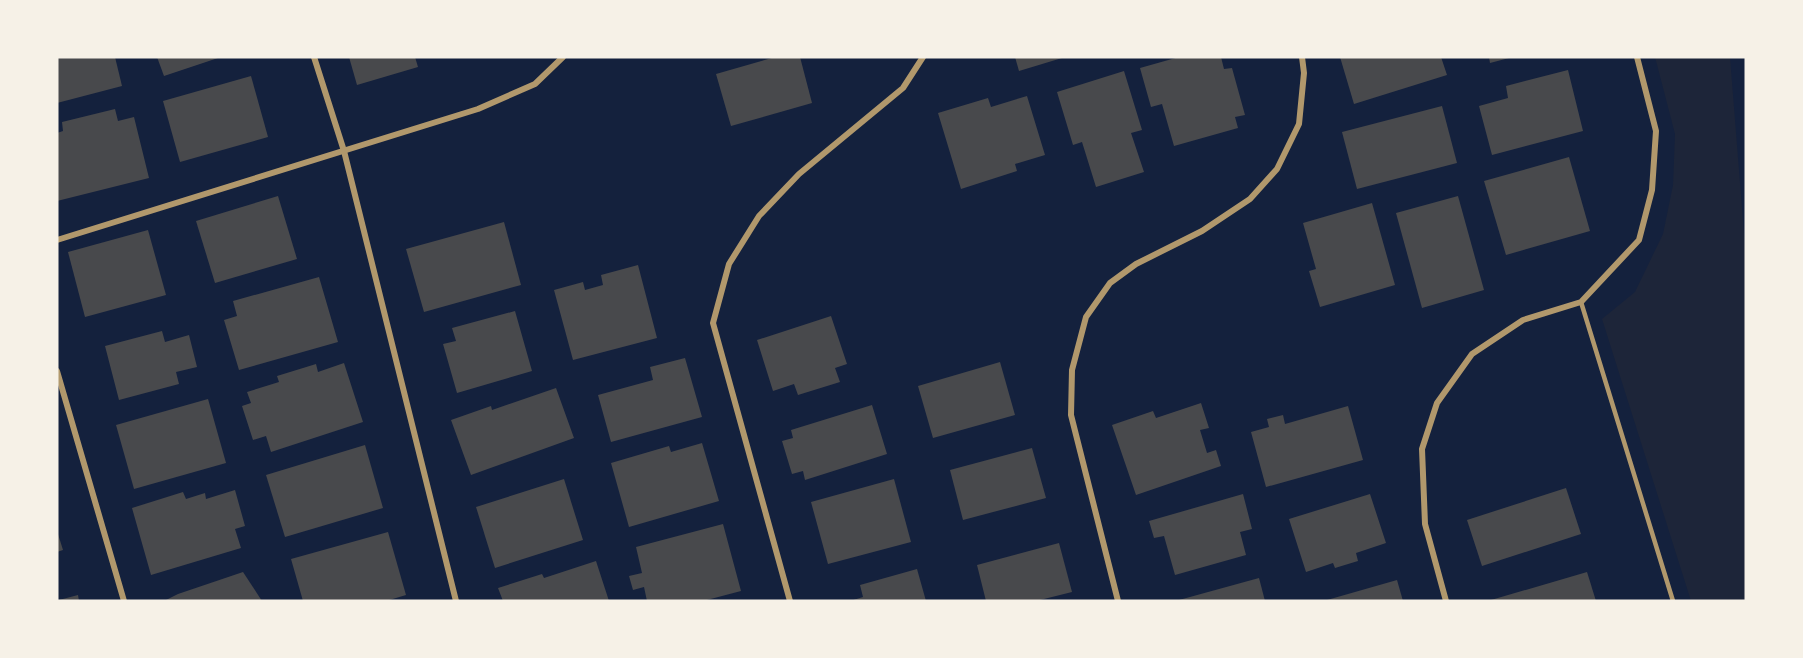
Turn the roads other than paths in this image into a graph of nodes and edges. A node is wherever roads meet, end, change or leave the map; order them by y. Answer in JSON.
{"nodes":[{"id":1,"x":314,"y":57,"type":"edge"},
{"id":2,"x":564,"y":57,"type":"edge"},
{"id":3,"x":923,"y":57,"type":"edge"},
{"id":4,"x":1302,"y":57,"type":"edge"},
{"id":5,"x":1637,"y":57,"type":"edge"},
{"id":6,"x":344,"y":151,"type":"junction"},
{"id":7,"x":57,"y":240,"type":"edge"},
{"id":8,"x":1581,"y":302,"type":"junction"},
{"id":9,"x":57,"y":371,"type":"edge"},
{"id":10,"x":124,"y":601,"type":"edge"},
{"id":11,"x":456,"y":601,"type":"edge"},
{"id":12,"x":790,"y":601,"type":"edge"},
{"id":13,"x":1118,"y":601,"type":"edge"},
{"id":14,"x":1446,"y":601,"type":"edge"},
{"id":15,"x":1672,"y":601,"type":"edge"}],
"edges":[{"from":1,"to":6,"type":"street"},
{"from":2,"to":6,"type":"street"},
{"from":3,"to":12,"type":"street"},
{"from":4,"to":13,"type":"street"},
{"from":5,"to":8,"type":"street"},
{"from":6,"to":7,"type":"street"},
{"from":6,"to":11,"type":"street"},
{"from":8,"to":14,"type":"street"},
{"from":8,"to":15,"type":"lane"},
{"from":9,"to":10,"type":"street"}]}
